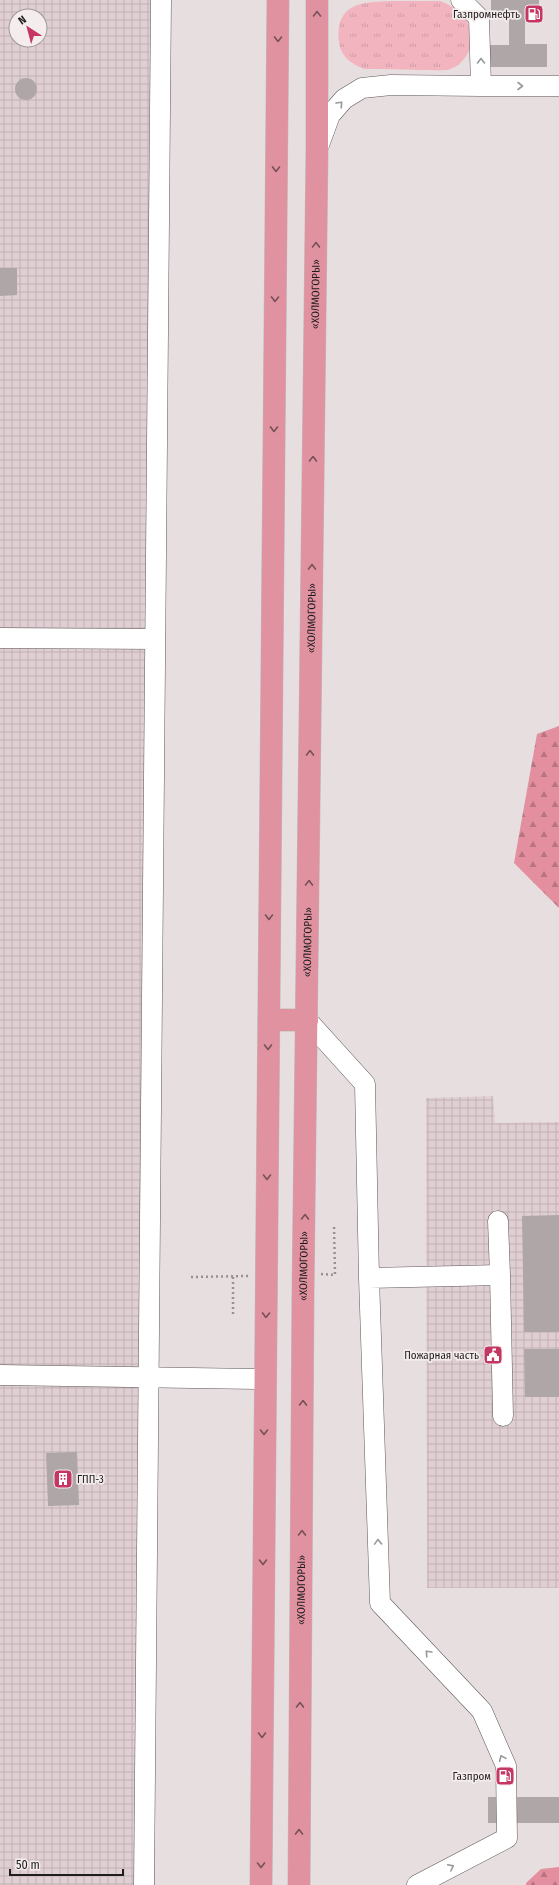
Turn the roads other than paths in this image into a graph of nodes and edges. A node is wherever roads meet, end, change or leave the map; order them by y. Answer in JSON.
{"nodes":[{"id":1,"x":161,"y":0,"type":"edge"},
{"id":2,"x":278,"y":0,"type":"edge"},
{"id":3,"x":317,"y":0,"type":"edge"},
{"id":4,"x":461,"y":0,"type":"edge"},
{"id":5,"x":482,"y":86,"type":"junction"},
{"id":6,"x":559,"y":86,"type":"edge"},
{"id":7,"x":317,"y":151,"type":"junction"},
{"id":8,"x":0,"y":638,"type":"edge"},
{"id":9,"x":155,"y":639,"type":"junction"},
{"id":10,"x":269,"y":1020,"type":"junction"},
{"id":11,"x":307,"y":1020,"type":"junction"},
{"id":12,"x":498,"y":1221,"type":"dead end"},
{"id":13,"x":500,"y":1275,"type":"junction"},
{"id":14,"x":369,"y":1278,"type":"junction"},
{"id":15,"x":0,"y":1375,"type":"edge"},
{"id":16,"x":148,"y":1377,"type":"junction"},
{"id":17,"x":264,"y":1379,"type":"junction"},
{"id":18,"x":503,"y":1416,"type":"dead end"},
{"id":19,"x":144,"y":1885,"type":"edge"},
{"id":20,"x":261,"y":1885,"type":"edge"},
{"id":21,"x":299,"y":1885,"type":"edge"},
{"id":22,"x":416,"y":1885,"type":"edge"}],
"edges":[{"from":1,"to":9,"type":"lane"},
{"from":2,"to":10,"type":"highway","one_way":true},
{"from":7,"to":3,"type":"highway","name":"«ХОЛМОГОРЫ»","one_way":true},
{"from":5,"to":4,"type":"lane","one_way":true},
{"from":5,"to":6,"type":"lane","one_way":true},
{"from":7,"to":5,"type":"lane","one_way":true},
{"from":11,"to":7,"type":"highway","name":"«ХОЛМОГОРЫ»","one_way":true},
{"from":8,"to":9,"type":"lane"},
{"from":9,"to":16,"type":"lane"},
{"from":10,"to":11,"type":"highway"},
{"from":10,"to":17,"type":"highway","one_way":true},
{"from":11,"to":14,"type":"lane"},
{"from":21,"to":11,"type":"highway","name":"«ХОЛМОГОРЫ»","one_way":true},
{"from":12,"to":13,"type":"lane"},
{"from":13,"to":14,"type":"lane"},
{"from":13,"to":18,"type":"lane"},
{"from":22,"to":14,"type":"lane","one_way":true},
{"from":15,"to":16,"type":"lane"},
{"from":16,"to":17,"type":"lane"},
{"from":16,"to":19,"type":"lane"},
{"from":17,"to":20,"type":"highway","one_way":true}]}
